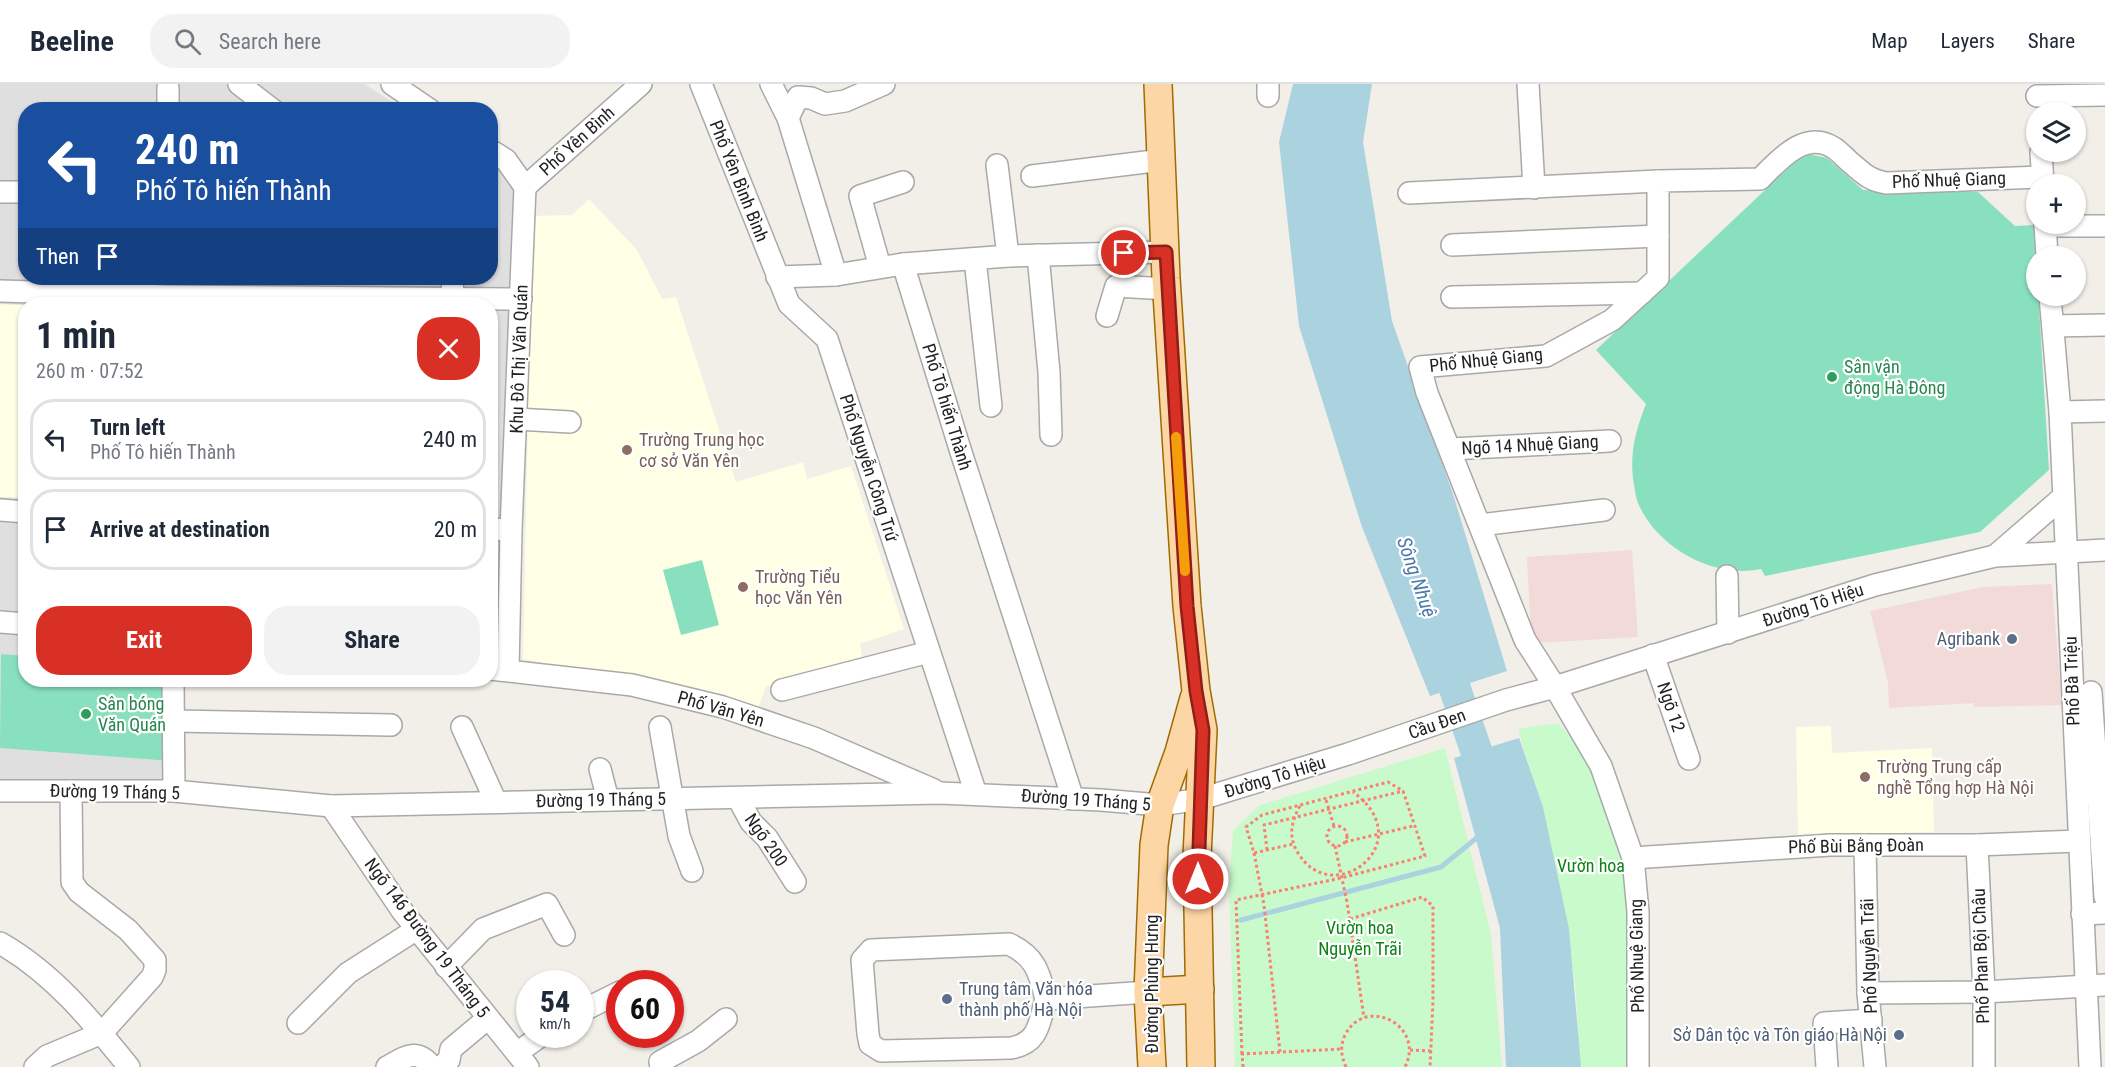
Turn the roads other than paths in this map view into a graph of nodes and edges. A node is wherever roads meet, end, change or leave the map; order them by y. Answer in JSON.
{"nodes":[{"id":1,"x":238,"y":84,"type":"edge"},
{"id":2,"x":392,"y":84,"type":"edge"},
{"id":3,"x":640,"y":84,"type":"edge"},
{"id":4,"x":701,"y":84,"type":"edge"},
{"id":5,"x":771,"y":84,"type":"edge"},
{"id":6,"x":884,"y":84,"type":"edge"},
{"id":7,"x":1158,"y":84,"type":"edge"},
{"id":8,"x":1528,"y":84,"type":"edge"},
{"id":9,"x":165,"y":85,"type":"edge"},
{"id":10,"x":2105,"y":95,"type":"edge"},
{"id":11,"x":2037,"y":97,"type":"edge"},
{"id":12,"x":167,"y":102,"type":"edge"},
{"id":13,"x":262,"y":102,"type":"edge"},
{"id":14,"x":418,"y":102,"type":"edge"},
{"id":15,"x":788,"y":118,"type":"junction"},
{"id":16,"x":498,"y":155,"type":"edge"},
{"id":17,"x":1162,"y":160,"type":"junction"},
{"id":18,"x":997,"y":165,"type":"dead end"},
{"id":19,"x":1032,"y":176,"type":"dead end"},
{"id":20,"x":2026,"y":181,"type":"edge"},
{"id":21,"x":903,"y":182,"type":"dead end"},
{"id":22,"x":1658,"y":182,"type":"junction"},
{"id":23,"x":525,"y":188,"type":"junction"},
{"id":24,"x":1534,"y":188,"type":"junction"},
{"id":25,"x":0,"y":192,"type":"edge"},
{"id":26,"x":18,"y":192,"type":"edge"},
{"id":27,"x":1409,"y":193,"type":"dead end"},
{"id":28,"x":2086,"y":226,"type":"edge"},
{"id":29,"x":2105,"y":226,"type":"edge"},
{"id":30,"x":1658,"y":236,"type":"junction"},
{"id":31,"x":1452,"y":245,"type":"dead end"},
{"id":32,"x":1166,"y":252,"type":"junction"},
{"id":33,"x":1038,"y":255,"type":"junction"},
{"id":34,"x":1008,"y":256,"type":"junction"},
{"id":35,"x":975,"y":259,"type":"junction"},
{"id":36,"x":903,"y":264,"type":"junction"},
{"id":37,"x":880,"y":267,"type":"junction"},
{"id":38,"x":836,"y":275,"type":"junction"},
{"id":39,"x":777,"y":277,"type":"junction"},
{"id":40,"x":453,"y":288,"type":"edge"},
{"id":41,"x":1167,"y":289,"type":"junction"},
{"id":42,"x":0,"y":291,"type":"edge"},
{"id":43,"x":169,"y":293,"type":"edge"},
{"id":44,"x":1642,"y":293,"type":"junction"},
{"id":45,"x":1452,"y":297,"type":"dead end"},
{"id":46,"x":521,"y":299,"type":"junction"},
{"id":47,"x":2051,"y":306,"type":"edge"},
{"id":48,"x":1107,"y":316,"type":"dead end"},
{"id":49,"x":2105,"y":325,"type":"edge"},
{"id":50,"x":2053,"y":326,"type":"junction"},
{"id":51,"x":991,"y":406,"type":"dead end"},
{"id":52,"x":2105,"y":411,"type":"edge"},
{"id":53,"x":2060,"y":412,"type":"junction"},
{"id":54,"x":516,"y":419,"type":"junction"},
{"id":55,"x":570,"y":422,"type":"dead end"},
{"id":56,"x":1051,"y":435,"type":"dead end"},
{"id":57,"x":1610,"y":441,"type":"dead end"},
{"id":58,"x":1450,"y":449,"type":"junction"},
{"id":59,"x":2063,"y":497,"type":"junction"},
{"id":60,"x":0,"y":510,"type":"edge"},
{"id":61,"x":1604,"y":510,"type":"dead end"},
{"id":62,"x":18,"y":511,"type":"edge"},
{"id":63,"x":1480,"y":525,"type":"junction"},
{"id":64,"x":501,"y":530,"type":"edge"},
{"id":65,"x":2105,"y":550,"type":"edge"},
{"id":66,"x":2067,"y":552,"type":"junction"},
{"id":67,"x":1995,"y":556,"type":"junction"},
{"id":68,"x":1727,"y":576,"type":"dead end"},
{"id":69,"x":0,"y":622,"type":"edge"},
{"id":70,"x":18,"y":623,"type":"edge"},
{"id":71,"x":1728,"y":633,"type":"junction"},
{"id":72,"x":929,"y":652,"type":"junction"},
{"id":73,"x":1653,"y":655,"type":"junction"},
{"id":74,"x":499,"y":670,"type":"edge"},
{"id":75,"x":173,"y":687,"type":"edge"},
{"id":76,"x":1556,"y":687,"type":"junction"},
{"id":77,"x":783,"y":690,"type":"dead end"},
{"id":78,"x":1196,"y":691,"type":"junction"},
{"id":79,"x":2090,"y":692,"type":"edge"},
{"id":80,"x":1527,"y":694,"type":"joint"},
{"id":81,"x":174,"y":721,"type":"junction"},
{"id":82,"x":392,"y":725,"type":"dead end"},
{"id":83,"x":462,"y":727,"type":"dead end"},
{"id":84,"x":660,"y":727,"type":"dead end"},
{"id":85,"x":1348,"y":754,"type":"joint"},
{"id":86,"x":1689,"y":759,"type":"dead end"},
{"id":87,"x":600,"y":769,"type":"dead end"},
{"id":88,"x":0,"y":790,"type":"edge"},
{"id":89,"x":71,"y":790,"type":"junction"},
{"id":90,"x":174,"y":791,"type":"junction"},
{"id":91,"x":940,"y":793,"type":"junction"},
{"id":92,"x":976,"y":794,"type":"junction"},
{"id":93,"x":738,"y":798,"type":"junction"},
{"id":94,"x":673,"y":799,"type":"junction"},
{"id":95,"x":1073,"y":799,"type":"junction"},
{"id":96,"x":1202,"y":799,"type":"junction"},
{"id":97,"x":608,"y":800,"type":"junction"},
{"id":98,"x":496,"y":802,"type":"junction"},
{"id":99,"x":1160,"y":805,"type":"junction"},
{"id":100,"x":331,"y":806,"type":"junction"},
{"id":101,"x":1977,"y":844,"type":"junction"},
{"id":102,"x":1865,"y":845,"type":"junction"},
{"id":103,"x":2079,"y":847,"type":"junction"},
{"id":104,"x":2103,"y":852,"type":"edge"},
{"id":105,"x":1634,"y":858,"type":"junction"},
{"id":106,"x":693,"y":871,"type":"dead end"},
{"id":107,"x":795,"y":882,"type":"dead end"},
{"id":108,"x":2105,"y":897,"type":"edge"},
{"id":109,"x":2105,"y":913,"type":"edge"},
{"id":110,"x":2082,"y":914,"type":"junction"},
{"id":111,"x":417,"y":929,"type":"junction"},
{"id":112,"x":564,"y":935,"type":"dead end"},
{"id":113,"x":0,"y":943,"type":"edge"},
{"id":114,"x":446,"y":967,"type":"junction"},
{"id":115,"x":2095,"y":986,"type":"edge"},
{"id":116,"x":1200,"y":989,"type":"junction"},
{"id":117,"x":1148,"y":992,"type":"junction"},
{"id":118,"x":1984,"y":992,"type":"junction"},
{"id":119,"x":1868,"y":993,"type":"junction"},
{"id":120,"x":1046,"y":999,"type":"junction"},
{"id":121,"x":487,"y":1019,"type":"junction"},
{"id":122,"x":726,"y":1019,"type":"dead end"},
{"id":123,"x":1871,"y":1020,"type":"junction"},
{"id":124,"x":298,"y":1023,"type":"dead end"},
{"id":125,"x":102,"y":1033,"type":"junction"},
{"id":126,"x":532,"y":1048,"type":"edge"},
{"id":127,"x":523,"y":1060,"type":"edge"},
{"id":128,"x":34,"y":1067,"type":"edge"},
{"id":129,"x":129,"y":1067,"type":"edge"},
{"id":130,"x":387,"y":1067,"type":"edge"},
{"id":131,"x":432,"y":1067,"type":"edge"},
{"id":132,"x":441,"y":1067,"type":"edge"},
{"id":133,"x":661,"y":1067,"type":"edge"},
{"id":134,"x":1152,"y":1067,"type":"edge"},
{"id":135,"x":1201,"y":1067,"type":"edge"},
{"id":136,"x":1638,"y":1067,"type":"edge"},
{"id":137,"x":1827,"y":1067,"type":"edge"},
{"id":138,"x":1875,"y":1067,"type":"edge"},
{"id":139,"x":1984,"y":1067,"type":"edge"},
{"id":140,"x":2090,"y":1067,"type":"edge"}],
"edges":[{"from":1,"to":13,"type":"street"},
{"from":2,"to":14,"type":"street"},
{"from":3,"to":23,"type":"street","name":"Phố Yên Bình"},
{"from":4,"to":39,"type":"street","name":"Phố Yên Bình Bình"},
{"from":5,"to":15,"type":"street"},
{"from":6,"to":15,"type":"street"},
{"from":7,"to":17,"type":"main road","name":"Đường Phùng Hưng"},
{"from":8,"to":24,"type":"street"},
{"from":9,"to":12,"type":"street"},
{"from":10,"to":11,"type":"street"},
{"from":15,"to":38,"type":"street"},
{"from":16,"to":23,"type":"street","name":"Phố Yên Bình"},
{"from":17,"to":19,"type":"street"},
{"from":17,"to":32,"type":"main road","name":"Đường Phùng Hưng"},
{"from":18,"to":34,"type":"street"},
{"from":20,"to":22,"type":"street","name":"Phố Nhuệ Giang"},
{"from":21,"to":37,"type":"street"},
{"from":22,"to":24,"type":"street"},
{"from":22,"to":30,"type":"street","name":"Phố Nhuệ Giang"},
{"from":23,"to":46,"type":"street","name":"Khu Đô Thị Văn Quán"},
{"from":24,"to":27,"type":"street"},
{"from":25,"to":26,"type":"street"},
{"from":28,"to":29,"type":"street"},
{"from":30,"to":31,"type":"street"},
{"from":30,"to":44,"type":"street","name":"Phố Nhuệ Giang"},
{"from":32,"to":33,"type":"street"},
{"from":32,"to":41,"type":"main road","name":"Đường Phùng Hưng"},
{"from":33,"to":34,"type":"street"},
{"from":33,"to":56,"type":"street"},
{"from":34,"to":35,"type":"street"},
{"from":35,"to":36,"type":"street"},
{"from":35,"to":51,"type":"street"},
{"from":36,"to":37,"type":"street"},
{"from":36,"to":95,"type":"street","name":"Phố Tô hiến Thành"},
{"from":37,"to":38,"type":"street"},
{"from":38,"to":39,"type":"street"},
{"from":39,"to":72,"type":"street","name":"Phố Nguyễn Công Trứ"},
{"from":40,"to":43,"type":"street"},
{"from":40,"to":46,"type":"street"},
{"from":41,"to":48,"type":"street"},
{"from":41,"to":78,"type":"main road","name":"Đường Phùng Hưng"},
{"from":42,"to":43,"type":"street"},
{"from":44,"to":45,"type":"street"},
{"from":44,"to":58,"type":"street","name":"Phố Nhuệ Giang"},
{"from":46,"to":54,"type":"street","name":"Khu Đô Thị Văn Quán"},
{"from":47,"to":50,"type":"street","name":"Phố Bà Triệu"},
{"from":49,"to":50,"type":"street"},
{"from":50,"to":53,"type":"street","name":"Phố Bà Triệu"},
{"from":52,"to":53,"type":"street"},
{"from":53,"to":59,"type":"street","name":"Phố Bà Triệu"},
{"from":54,"to":55,"type":"street"},
{"from":54,"to":64,"type":"street","name":"Khu Đô Thị Văn Quán"},
{"from":57,"to":58,"type":"street","name":"Ngõ 14 Nhuệ Giang"},
{"from":58,"to":63,"type":"street","name":"Phố Nhuệ Giang"},
{"from":59,"to":66,"type":"street","name":"Phố Bà Triệu"},
{"from":59,"to":67,"type":"street"},
{"from":60,"to":62,"type":"street"},
{"from":61,"to":63,"type":"street"},
{"from":63,"to":76,"type":"street","name":"Phố Nhuệ Giang"},
{"from":64,"to":74,"type":"street","name":"Khu Đô Thị Văn Quán"},
{"from":65,"to":66,"type":"street","name":"Đường Tô Hiệu"},
{"from":66,"to":67,"type":"street","name":"Đường Tô Hiệu"},
{"from":66,"to":79,"type":"street","name":"Phố Bà Triệu"},
{"from":67,"to":71,"type":"street","name":"Đường Tô Hiệu"},
{"from":68,"to":71,"type":"street"},
{"from":69,"to":70,"type":"street"},
{"from":71,"to":73,"type":"street","name":"Đường Tô Hiệu"},
{"from":72,"to":77,"type":"street"},
{"from":72,"to":92,"type":"street","name":"Phố Nguyễn Công Trứ"},
{"from":73,"to":76,"type":"street","name":"Đường Tô Hiệu"},
{"from":73,"to":86,"type":"street","name":"Ngõ 12"},
{"from":74,"to":91,"type":"street","name":"Phố Văn Yên"},
{"from":75,"to":81,"type":"street"},
{"from":76,"to":80,"type":"street","name":"Đường Tô Hiệu"},
{"from":76,"to":105,"type":"street","name":"Phố Nhuệ Giang"},
{"from":78,"to":96,"type":"main road","name":"Đường Phùng Hưng"},
{"from":78,"to":99,"type":"main road","name":"Đường Phùng Hưng"},
{"from":79,"to":103,"type":"street","name":"Phố Bà Triệu"},
{"from":79,"to":104,"type":"street"},
{"from":80,"to":85,"type":"street","name":"Cầu Đen"},
{"from":81,"to":82,"type":"street"},
{"from":81,"to":90,"type":"street"},
{"from":83,"to":98,"type":"street"},
{"from":84,"to":94,"type":"street"},
{"from":85,"to":96,"type":"street","name":"Đường Tô Hiệu"},
{"from":87,"to":97,"type":"street"},
{"from":88,"to":89,"type":"street","name":"Đường 19 Tháng 5"},
{"from":89,"to":90,"type":"street","name":"Đường 19 Tháng 5"},
{"from":89,"to":125,"type":"street"},
{"from":90,"to":100,"type":"street","name":"Đường 19 Tháng 5"},
{"from":91,"to":92,"type":"street","name":"Đường 19 Tháng 5"},
{"from":91,"to":93,"type":"street","name":"Đường 19 Tháng 5"},
{"from":92,"to":95,"type":"street","name":"Đường 19 Tháng 5"},
{"from":93,"to":94,"type":"street","name":"Đường 19 Tháng 5"},
{"from":93,"to":107,"type":"street","name":"Ngõ 200"},
{"from":94,"to":97,"type":"street","name":"Đường 19 Tháng 5"},
{"from":94,"to":106,"type":"street"},
{"from":95,"to":99,"type":"street","name":"Đường 19 Tháng 5"},
{"from":96,"to":99,"type":"street","name":"Đường 19 Tháng 5"},
{"from":96,"to":116,"type":"main road","name":"Đường Phùng Hưng"},
{"from":97,"to":98,"type":"street","name":"Đường 19 Tháng 5"},
{"from":98,"to":100,"type":"street","name":"Đường 19 Tháng 5"},
{"from":99,"to":117,"type":"main road","name":"Đường Phùng Hưng"},
{"from":100,"to":111,"type":"street","name":"Ngõ 146 Đường 19 Tháng 5"},
{"from":101,"to":102,"type":"street","name":"Phố Bùi Bằng Đoàn"},
{"from":101,"to":103,"type":"street","name":"Phố Bùi Bằng Đoàn"},
{"from":101,"to":118,"type":"street","name":"Phố Phan Bội Châu"},
{"from":102,"to":105,"type":"street","name":"Phố Bùi Bằng Đoàn"},
{"from":102,"to":119,"type":"street","name":"Phố Nguyễn Trãi"},
{"from":103,"to":104,"type":"street","name":"Phố Bùi Bằng Đoàn"},
{"from":103,"to":110,"type":"street","name":"Phố Bà Triệu"},
{"from":104,"to":108,"type":"street"},
{"from":105,"to":136,"type":"street","name":"Phố Nhuệ Giang"},
{"from":109,"to":110,"type":"street"},
{"from":110,"to":115,"type":"street","name":"Phố Bà Triệu"},
{"from":111,"to":114,"type":"street","name":"Ngõ 146 Đường 19 Tháng 5"},
{"from":111,"to":124,"type":"street"},
{"from":112,"to":114,"type":"street"},
{"from":113,"to":125,"type":"street"},
{"from":114,"to":121,"type":"street","name":"Ngõ 146 Đường 19 Tháng 5"},
{"from":115,"to":118,"type":"street"},
{"from":115,"to":140,"type":"street","name":"Phố Bà Triệu"},
{"from":116,"to":117,"type":"main road"},
{"from":116,"to":135,"type":"main road","name":"Đường Phùng Hưng"},
{"from":117,"to":120,"type":"street"},
{"from":117,"to":134,"type":"main road","name":"Đường Phùng Hưng"},
{"from":118,"to":119,"type":"street"},
{"from":118,"to":139,"type":"street","name":"Phố Phan Bội Châu"},
{"from":119,"to":123,"type":"street","name":"Phố Nguyễn Trãi"},
{"from":120,"to":120,"type":"street"},
{"from":121,"to":127,"type":"street","name":"Ngõ 146 Đường 19 Tháng 5"},
{"from":121,"to":132,"type":"street"},
{"from":122,"to":133,"type":"street"},
{"from":123,"to":137,"type":"street"},
{"from":123,"to":138,"type":"street","name":"Phố Nguyễn Trãi"},
{"from":125,"to":128,"type":"street"},
{"from":125,"to":129,"type":"street"},
{"from":126,"to":127,"type":"street"},
{"from":130,"to":131,"type":"street"}]}
